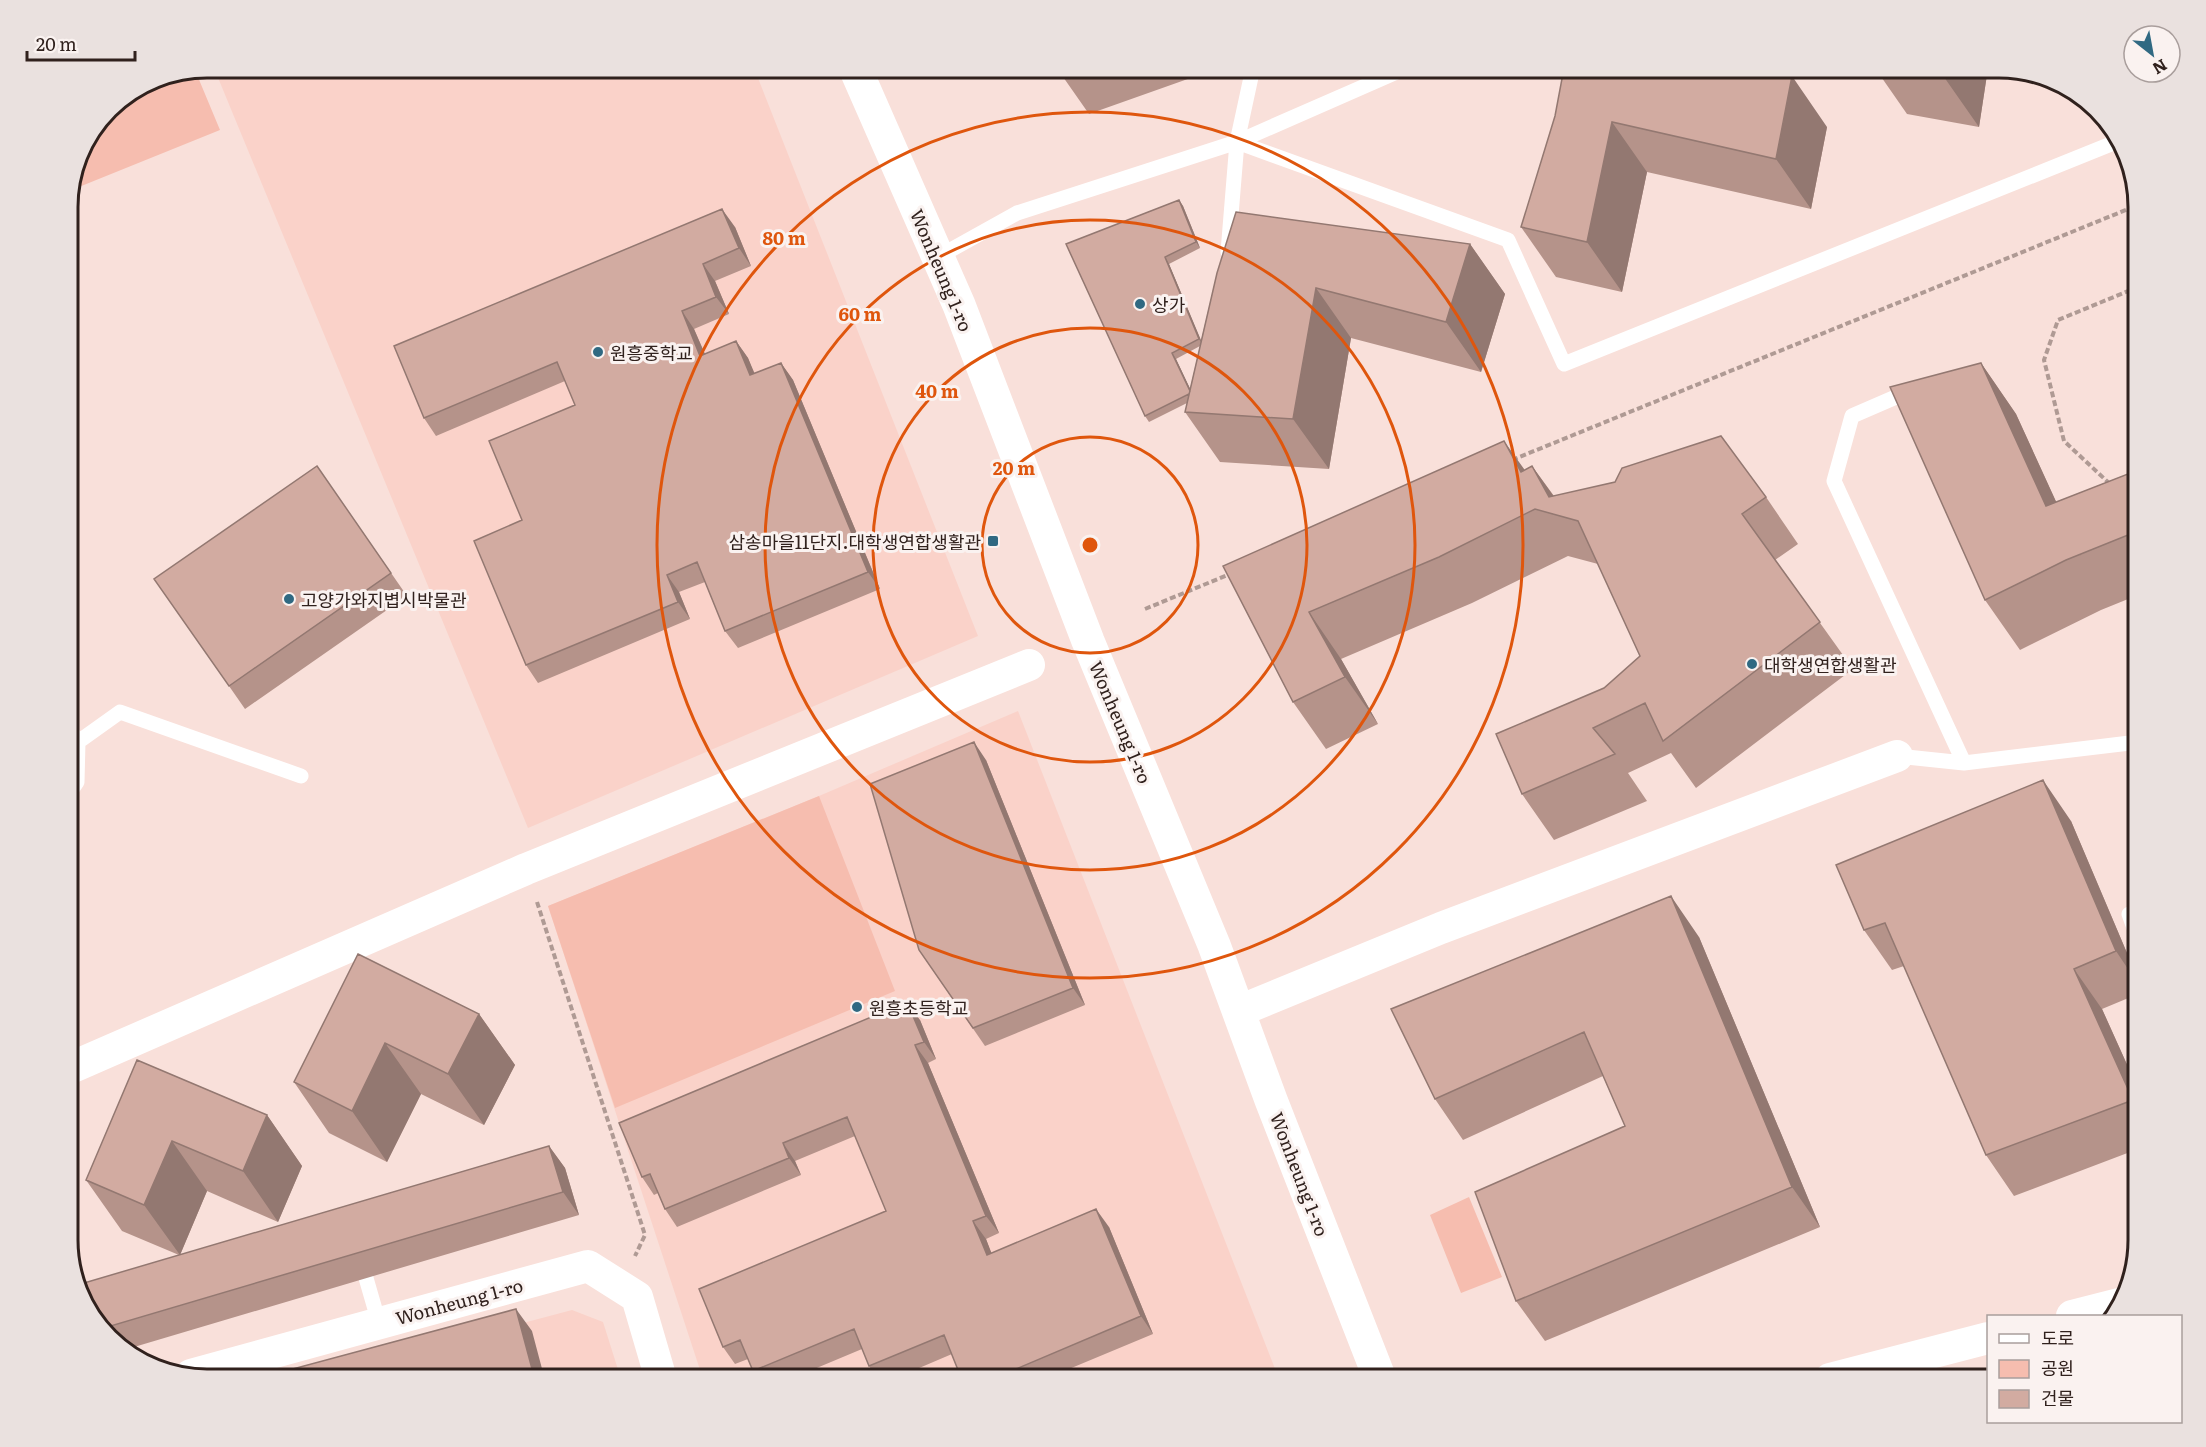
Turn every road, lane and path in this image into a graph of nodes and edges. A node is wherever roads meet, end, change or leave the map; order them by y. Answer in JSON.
{"nodes":[{"id":1,"x":859,"y":78,"type":"edge"},
{"id":2,"x":1251,"y":78,"type":"edge"},
{"id":3,"x":1383,"y":78,"type":"edge"},
{"id":4,"x":1236,"y":142,"type":"junction"},
{"id":5,"x":2111,"y":144,"type":"edge"},
{"id":6,"x":2128,"y":210,"type":"edge"},
{"id":7,"x":938,"y":257,"type":"junction"},
{"id":8,"x":1227,"y":267,"type":"edge"},
{"id":9,"x":2128,"y":291,"type":"edge"},
{"id":10,"x":1926,"y":384,"type":"edge"},
{"id":11,"x":1509,"y":461,"type":"edge"},
{"id":12,"x":2114,"y":488,"type":"edge"},
{"id":13,"x":1233,"y":573,"type":"edge"},
{"id":14,"x":1145,"y":609,"type":"dead end"},
{"id":15,"x":1029,"y":665,"type":"dead end"},
{"id":16,"x":78,"y":742,"type":"edge"},
{"id":17,"x":2128,"y":743,"type":"edge"},
{"id":18,"x":1897,"y":756,"type":"joint"},
{"id":19,"x":1964,"y":763,"type":"junction"},
{"id":20,"x":301,"y":776,"type":"dead end"},
{"id":21,"x":526,"y":869,"type":"junction"},
{"id":22,"x":1239,"y":1011,"type":"junction"},
{"id":23,"x":78,"y":1065,"type":"edge"},
{"id":24,"x":631,"y":1265,"type":"dead end"},
{"id":25,"x":366,"y":1278,"type":"edge"},
{"id":26,"x":2109,"y":1307,"type":"edge"},
{"id":27,"x":2079,"y":1315,"type":"edge"},
{"id":28,"x":379,"y":1323,"type":"junction"},
{"id":29,"x":1987,"y":1339,"type":"edge"},
{"id":30,"x":213,"y":1369,"type":"edge"},
{"id":31,"x":658,"y":1369,"type":"edge"},
{"id":32,"x":1376,"y":1369,"type":"edge"},
{"id":33,"x":1872,"y":1369,"type":"edge"}],
"edges":[{"from":1,"to":7,"type":"street","name":"Wonheung 1-ro"},
{"from":2,"to":4,"type":"lane"},
{"from":3,"to":4,"type":"lane"},
{"from":4,"to":5,"type":"lane"},
{"from":4,"to":7,"type":"lane"},
{"from":4,"to":8,"type":"lane"},
{"from":6,"to":11,"type":"path"},
{"from":7,"to":22,"type":"street","name":"Wonheung 1-ro"},
{"from":9,"to":12,"type":"path"},
{"from":10,"to":19,"type":"lane"},
{"from":13,"to":14,"type":"path"},
{"from":15,"to":21,"type":"street"},
{"from":16,"to":20,"type":"lane"},
{"from":17,"to":19,"type":"lane"},
{"from":18,"to":19,"type":"lane"},
{"from":18,"to":22,"type":"street"},
{"from":21,"to":23,"type":"street"},
{"from":21,"to":24,"type":"path"},
{"from":22,"to":32,"type":"street","name":"Wonheung 1-ro"},
{"from":25,"to":28,"type":"lane"},
{"from":26,"to":27,"type":"street"},
{"from":28,"to":30,"type":"street","name":"Wonheung 1-ro"},
{"from":28,"to":31,"type":"street","name":"Wonheung 1-ro"},
{"from":29,"to":33,"type":"street"}]}
